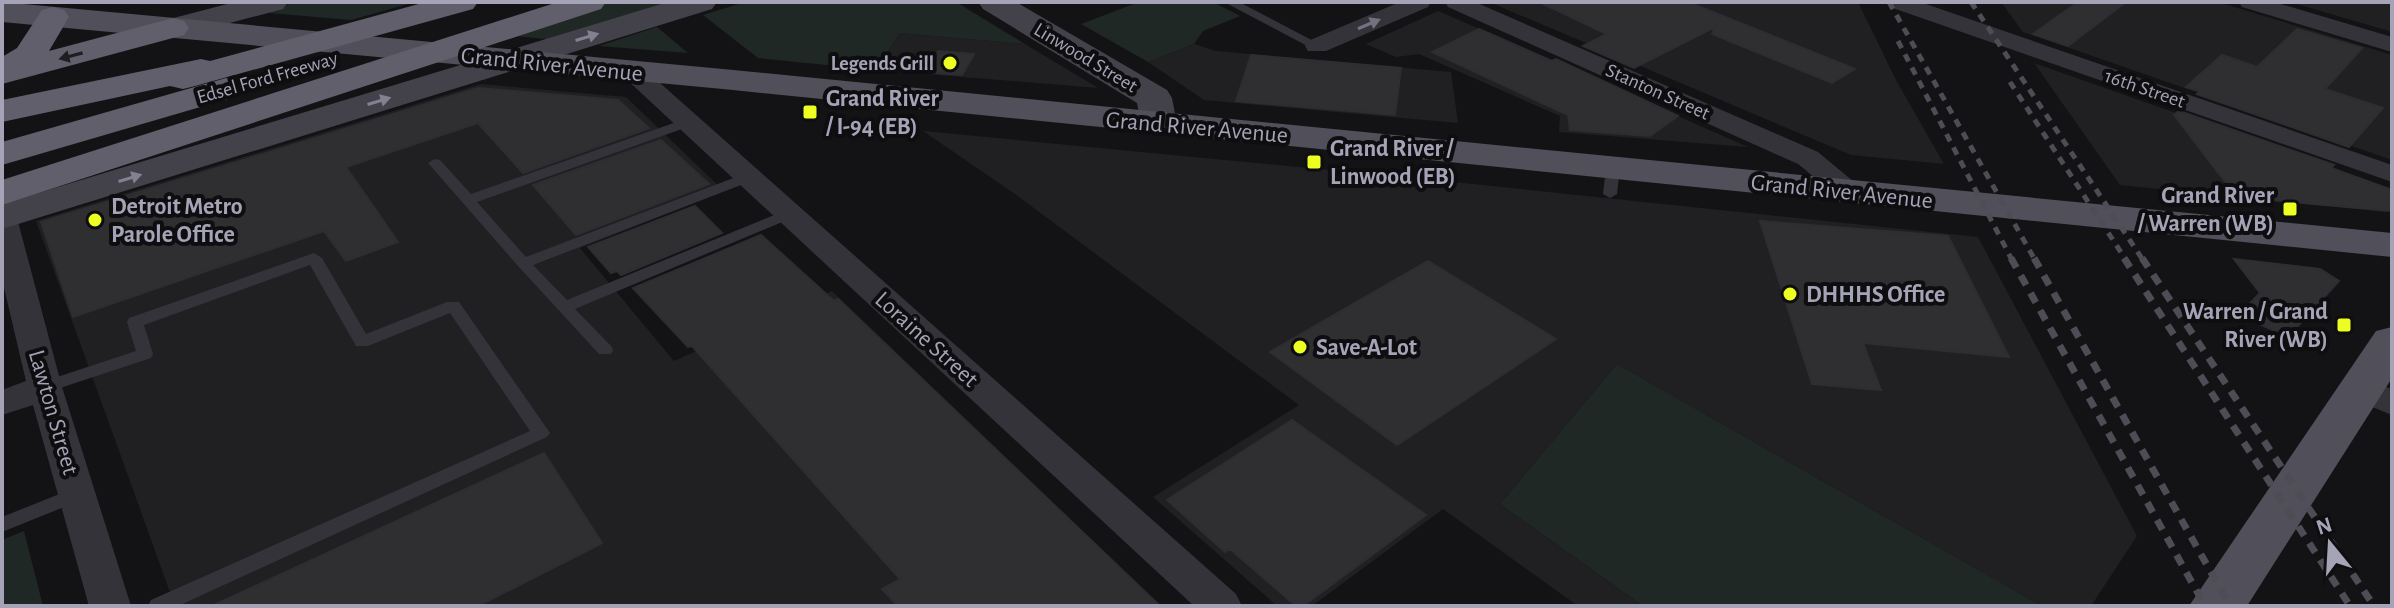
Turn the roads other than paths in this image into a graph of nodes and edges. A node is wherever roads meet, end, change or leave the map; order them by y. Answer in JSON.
{"nodes":[{"id":1,"x":272,"y":2,"type":"edge"},
{"id":2,"x":462,"y":2,"type":"edge"},
{"id":3,"x":533,"y":2,"type":"edge"},
{"id":4,"x":590,"y":2,"type":"edge"},
{"id":5,"x":701,"y":2,"type":"edge"},
{"id":6,"x":994,"y":2,"type":"edge"},
{"id":7,"x":1230,"y":2,"type":"edge"},
{"id":8,"x":1420,"y":2,"type":"edge"},
{"id":9,"x":1456,"y":2,"type":"edge"},
{"id":10,"x":1898,"y":2,"type":"edge"},
{"id":11,"x":2250,"y":2,"type":"edge"},
{"id":12,"x":2,"y":12,"type":"edge"},
{"id":13,"x":53,"y":17,"type":"junction"},
{"id":14,"x":173,"y":28,"type":"junction"},
{"id":15,"x":2392,"y":45,"type":"edge"},
{"id":16,"x":1317,"y":46,"type":"joint"},
{"id":17,"x":243,"y":47,"type":"junction"},
{"id":18,"x":496,"y":58,"type":"junction"},
{"id":19,"x":307,"y":66,"type":"junction"},
{"id":20,"x":2,"y":72,"type":"edge"},
{"id":21,"x":633,"y":72,"type":"junction"},
{"id":22,"x":2,"y":111,"type":"edge"},
{"id":23,"x":688,"y":122,"type":"junction"},
{"id":24,"x":1159,"y":124,"type":"junction"},
{"id":25,"x":2,"y":132,"type":"edge"},
{"id":26,"x":2,"y":154,"type":"edge"},
{"id":27,"x":435,"y":163,"type":"dead end"},
{"id":28,"x":2392,"y":174,"type":"edge"},
{"id":29,"x":2,"y":175,"type":"edge"},
{"id":30,"x":749,"y":177,"type":"junction"},
{"id":31,"x":1852,"y":192,"type":"junction"},
{"id":32,"x":2,"y":193,"type":"edge"},
{"id":33,"x":468,"y":200,"type":"junction"},
{"id":34,"x":789,"y":214,"type":"junction"},
{"id":35,"x":2,"y":218,"type":"edge"},
{"id":36,"x":2392,"y":245,"type":"edge"},
{"id":37,"x":523,"y":263,"type":"junction"},
{"id":38,"x":12,"y":301,"type":"edge"},
{"id":39,"x":565,"y":307,"type":"junction"},
{"id":40,"x":2392,"y":342,"type":"edge"},
{"id":41,"x":605,"y":350,"type":"dead end"},
{"id":42,"x":45,"y":387,"type":"junction"},
{"id":43,"x":2377,"y":396,"type":"edge"},
{"id":44,"x":2,"y":403,"type":"edge"},
{"id":45,"x":77,"y":494,"type":"junction"},
{"id":46,"x":2,"y":525,"type":"edge"},
{"id":47,"x":110,"y":606,"type":"edge"},
{"id":48,"x":158,"y":606,"type":"edge"},
{"id":49,"x":1221,"y":606,"type":"edge"},
{"id":50,"x":2217,"y":606,"type":"edge"}],
"edges":[{"from":1,"to":14,"type":"street"},
{"from":2,"to":17,"type":"highway","name":"Edsel Ford Freeway"},
{"from":3,"to":19,"type":"highway","name":"Edsel Ford Freeway"},
{"from":4,"to":32,"type":"highway"},
{"from":18,"to":5,"type":"street","one_way":true},
{"from":6,"to":24,"type":"street","name":"Linwood Street"},
{"from":7,"to":16,"type":"lane"},
{"from":16,"to":8,"type":"street","one_way":true},
{"from":9,"to":31,"type":"street","name":"Stanton Street"},
{"from":10,"to":28,"type":"street","name":"16th Street"},
{"from":11,"to":15,"type":"street"},
{"from":12,"to":13,"type":"main road","name":"Grand River Avenue"},
{"from":13,"to":14,"type":"main road","name":"Grand River Avenue"},
{"from":13,"to":20,"type":"highway"},
{"from":14,"to":17,"type":"main road","name":"Grand River Avenue"},
{"from":14,"to":20,"type":"highway","one_way":true},
{"from":17,"to":18,"type":"main road","name":"Grand River Avenue"},
{"from":17,"to":22,"type":"highway"},
{"from":17,"to":25,"type":"highway","name":"Edsel Ford Freeway"},
{"from":18,"to":21,"type":"main road","name":"Grand River Avenue"},
{"from":35,"to":18,"type":"street","one_way":true},
{"from":19,"to":26,"type":"highway","name":"Edsel Ford Freeway"},
{"from":19,"to":29,"type":"highway"},
{"from":21,"to":23,"type":"street","name":"Loraine Street"},
{"from":21,"to":24,"type":"main road","name":"Grand River Avenue"},
{"from":23,"to":30,"type":"street","name":"Loraine Street"},
{"from":23,"to":33,"type":"lane"},
{"from":24,"to":31,"type":"main road","name":"Grand River Avenue"},
{"from":27,"to":33,"type":"lane"},
{"from":30,"to":34,"type":"street","name":"Loraine Street"},
{"from":30,"to":37,"type":"lane"},
{"from":31,"to":36,"type":"main road","name":"Grand River Avenue"},
{"from":33,"to":37,"type":"lane"},
{"from":34,"to":39,"type":"lane"},
{"from":34,"to":49,"type":"street","name":"Loraine Street"},
{"from":35,"to":38,"type":"street","name":"Lawton Street"},
{"from":37,"to":39,"type":"lane"},
{"from":38,"to":42,"type":"street","name":"Lawton Street"},
{"from":39,"to":41,"type":"lane"},
{"from":40,"to":43,"type":"main road"},
{"from":42,"to":44,"type":"street"},
{"from":42,"to":45,"type":"street","name":"Lawton Street"},
{"from":42,"to":48,"type":"lane"},
{"from":43,"to":50,"type":"main road"},
{"from":45,"to":46,"type":"lane"},
{"from":45,"to":47,"type":"street","name":"Lawton Street"}]}
